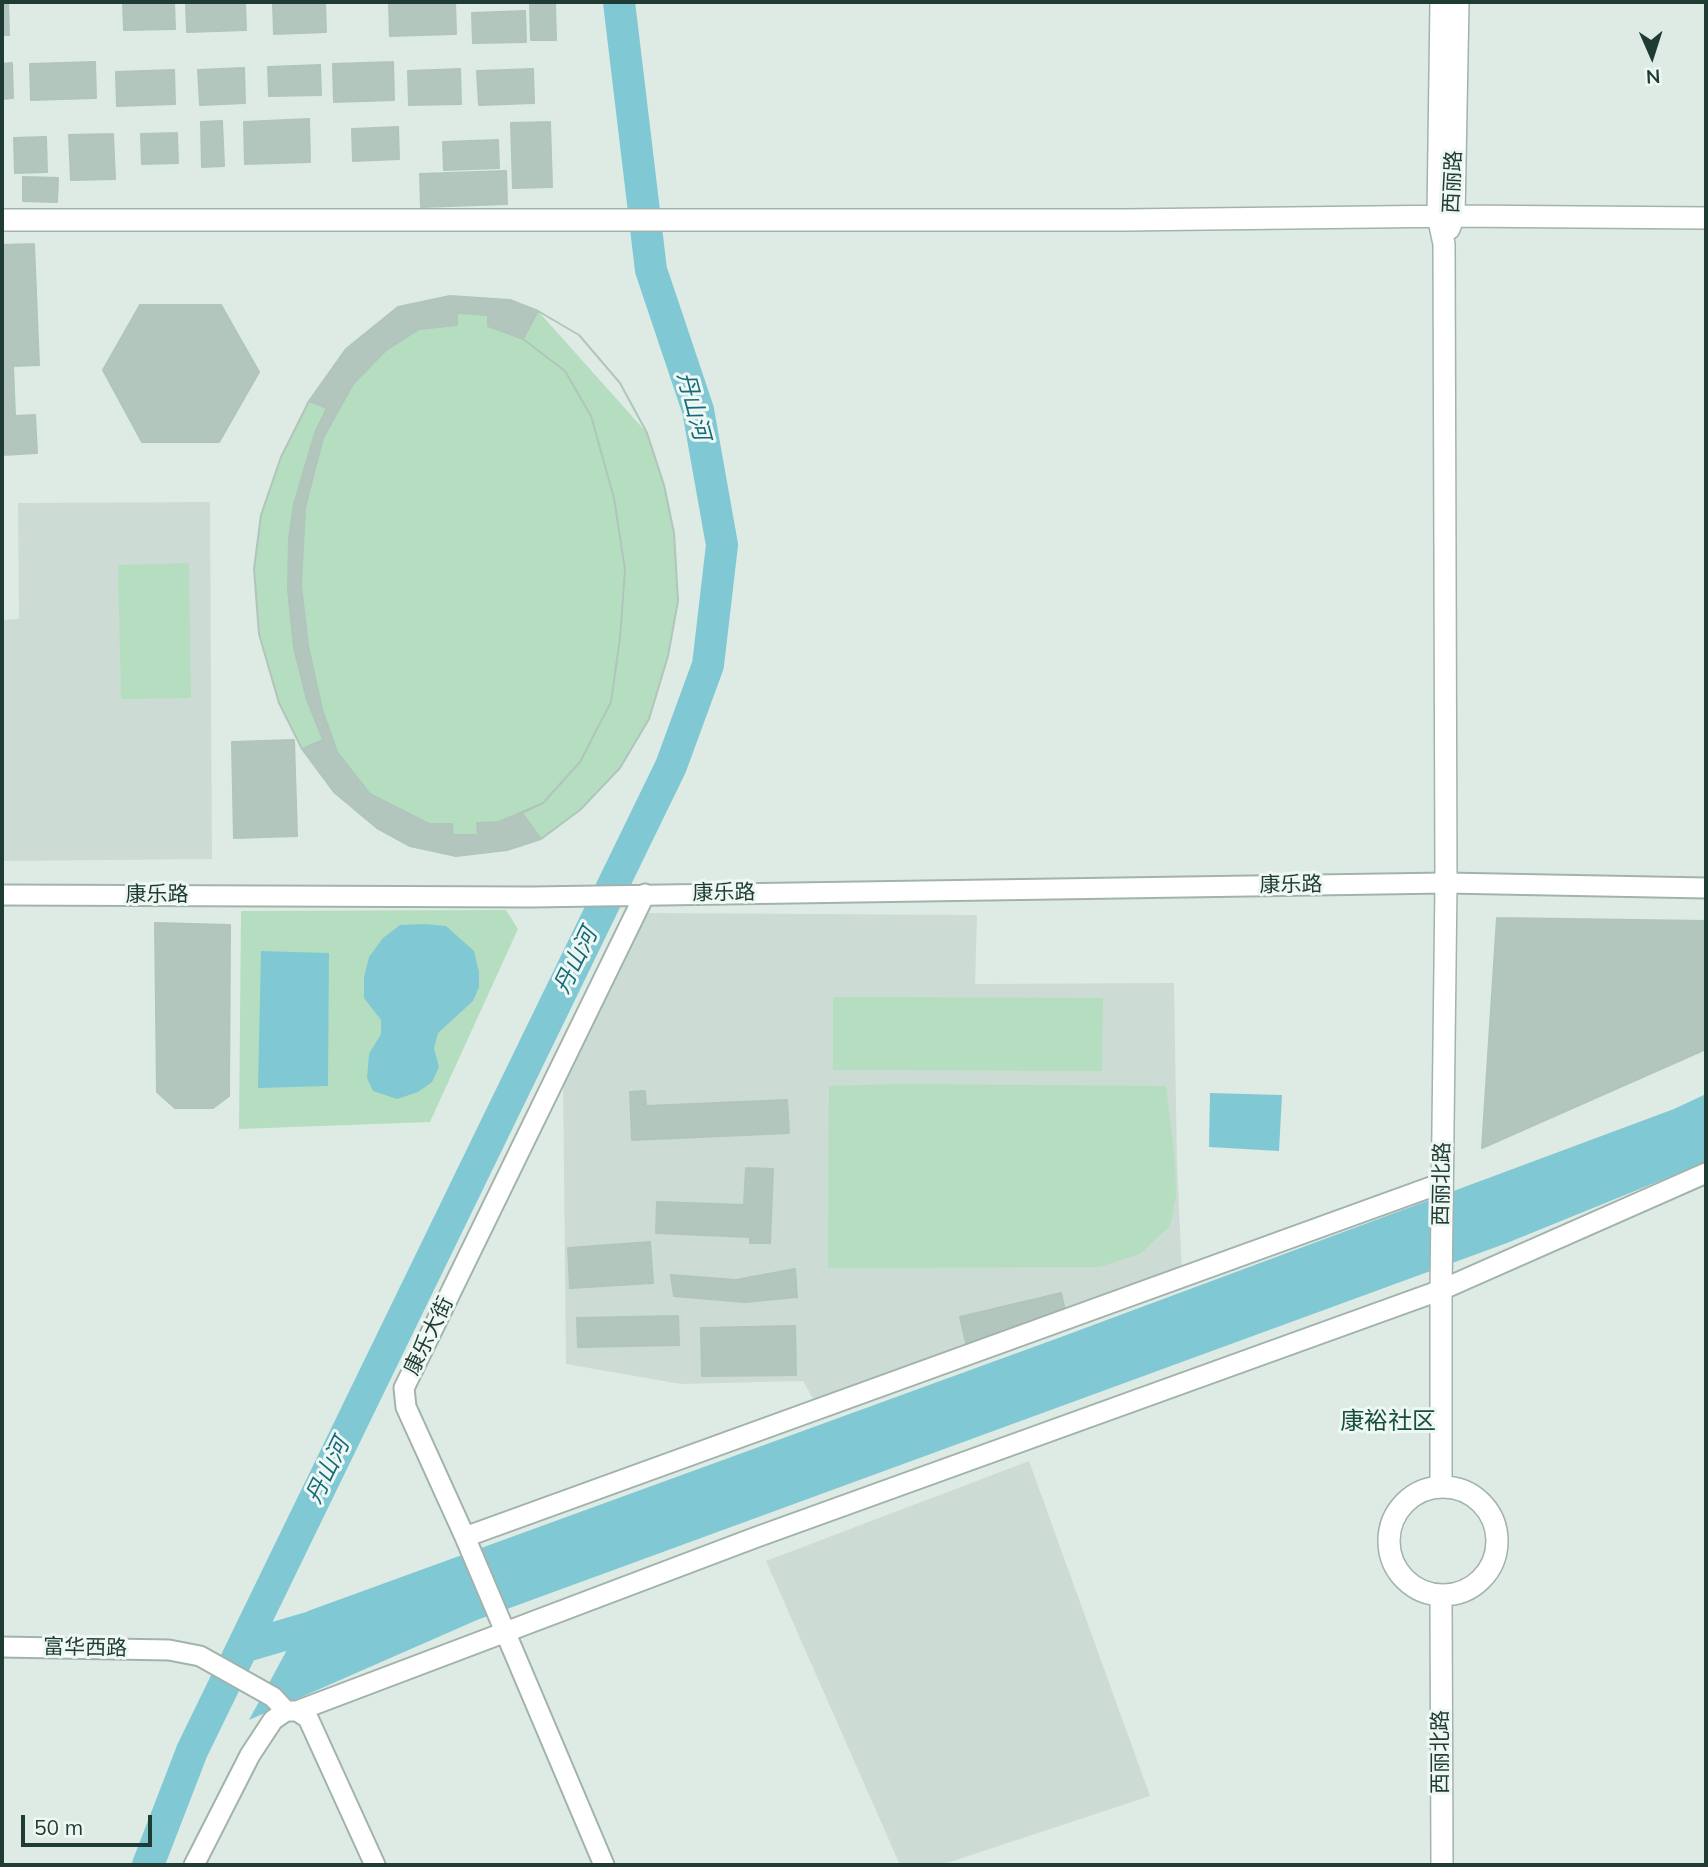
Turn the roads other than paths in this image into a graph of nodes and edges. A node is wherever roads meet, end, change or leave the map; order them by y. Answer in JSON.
{"nodes":[{"id":1,"x":1441,"y":2,"type":"edge"},
{"id":2,"x":1458,"y":2,"type":"edge"},
{"id":3,"x":1446,"y":216,"type":"junction"},
{"id":4,"x":1706,"y":218,"type":"edge"},
{"id":5,"x":2,"y":220,"type":"edge"},
{"id":6,"x":1446,"y":883,"type":"junction"},
{"id":7,"x":1706,"y":888,"type":"edge"},
{"id":8,"x":636,"y":894,"type":"junction"},
{"id":9,"x":2,"y":895,"type":"edge"},
{"id":10,"x":1706,"y":1173,"type":"edge"},
{"id":11,"x":1442,"y":1183,"type":"junction"},
{"id":12,"x":1441,"y":1290,"type":"junction"},
{"id":13,"x":1441,"y":1485,"type":"junction"},
{"id":14,"x":465,"y":1536,"type":"junction"},
{"id":15,"x":1441,"y":1596,"type":"junction"},
{"id":16,"x":502,"y":1625,"type":"junction"},
{"id":17,"x":2,"y":1647,"type":"edge"},
{"id":18,"x":291,"y":1711,"type":"junction"},
{"id":19,"x":194,"y":1865,"type":"edge"},
{"id":20,"x":375,"y":1865,"type":"edge"},
{"id":21,"x":604,"y":1865,"type":"edge"},
{"id":22,"x":1441,"y":1865,"type":"edge"}],
"edges":[{"from":1,"to":3,"type":"street","name":"西丽路"},
{"from":2,"to":3,"type":"street","name":"西丽路"},
{"from":3,"to":4,"type":"street"},
{"from":3,"to":5,"type":"street"},
{"from":3,"to":6,"type":"street","name":"西丽路"},
{"from":6,"to":7,"type":"street","name":"康乐路"},
{"from":6,"to":8,"type":"street","name":"康乐路"},
{"from":6,"to":11,"type":"street","name":"西丽北路"},
{"from":8,"to":9,"type":"street","name":"康乐路"},
{"from":8,"to":14,"type":"street","name":"康乐大街"},
{"from":10,"to":12,"type":"street"},
{"from":11,"to":12,"type":"street","name":"西丽北路"},
{"from":11,"to":14,"type":"street"},
{"from":12,"to":13,"type":"street","name":"西丽北路"},
{"from":12,"to":16,"type":"street"},
{"from":13,"to":15,"type":"street"},
{"from":13,"to":15,"type":"street"},
{"from":14,"to":16,"type":"street","name":"康乐大街"},
{"from":15,"to":22,"type":"street","name":"西丽北路"},
{"from":16,"to":18,"type":"street"},
{"from":16,"to":21,"type":"street","name":"康乐大街"},
{"from":17,"to":18,"type":"street","name":"富华西路"},
{"from":18,"to":19,"type":"street"},
{"from":18,"to":20,"type":"street","name":"富华西路"}]}
